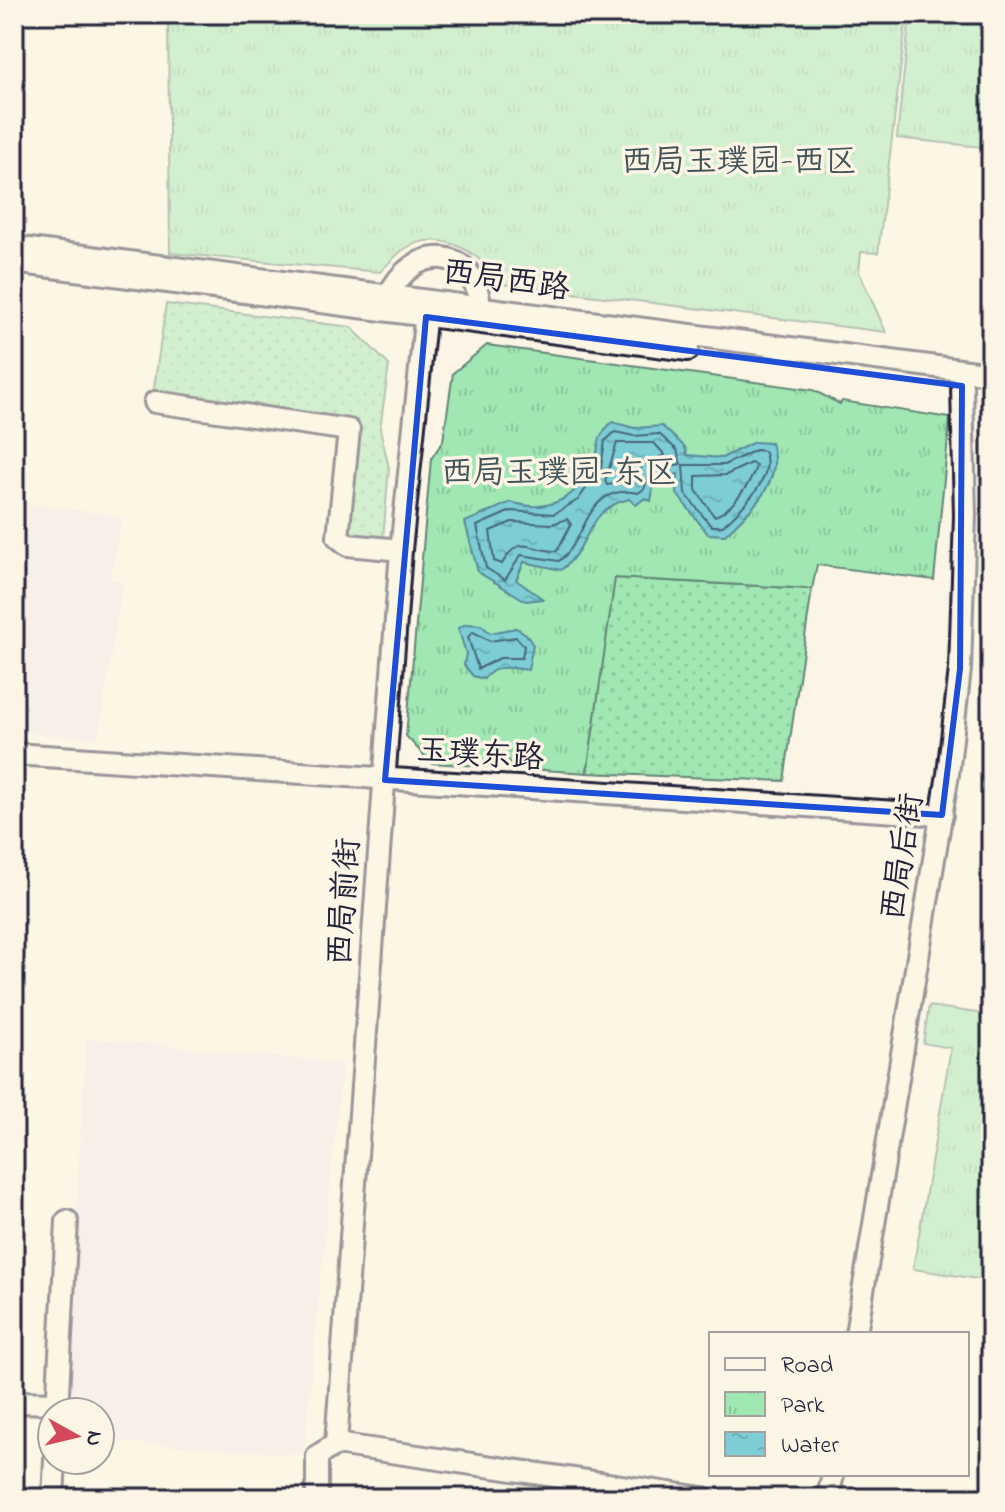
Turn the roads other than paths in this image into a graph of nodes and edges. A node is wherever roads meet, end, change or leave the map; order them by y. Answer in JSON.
{"nodes":[{"id":1,"x":14,"y":247,"type":"edge"},
{"id":2,"x":14,"y":262,"type":"edge"},
{"id":3,"x":388,"y":297,"type":"junction"},
{"id":4,"x":426,"y":309,"type":"junction"},
{"id":5,"x":480,"y":309,"type":"junction"},
{"id":6,"x":991,"y":374,"type":"edge"},
{"id":7,"x":962,"y":386,"type":"junction"},
{"id":8,"x":991,"y":388,"type":"edge"},
{"id":9,"x":155,"y":402,"type":"dead end"},
{"id":10,"x":401,"y":550,"type":"junction"},
{"id":11,"x":14,"y":754,"type":"edge"},
{"id":12,"x":385,"y":780,"type":"junction"},
{"id":13,"x":942,"y":815,"type":"junction"},
{"id":14,"x":67,"y":1221,"type":"dead end"},
{"id":15,"x":856,"y":1332,"type":"edge"},
{"id":16,"x":58,"y":1396,"type":"edge"},
{"id":17,"x":14,"y":1402,"type":"edge"},
{"id":18,"x":36,"y":1405,"type":"edge"},
{"id":19,"x":336,"y":1444,"type":"junction"},
{"id":20,"x":54,"y":1476,"type":"edge"},
{"id":21,"x":833,"y":1476,"type":"edge"},
{"id":22,"x":53,"y":1498,"type":"edge"},
{"id":23,"x":317,"y":1498,"type":"edge"},
{"id":24,"x":703,"y":1498,"type":"edge"},
{"id":25,"x":828,"y":1498,"type":"edge"}],
"edges":[{"from":1,"to":3,"type":"street","name":"西局西路"},
{"from":2,"to":4,"type":"street","name":"西局西路"},
{"from":3,"to":4,"type":"street","name":"西局西路"},
{"from":3,"to":5,"type":"street"},
{"from":4,"to":5,"type":"street","name":"西局西路"},
{"from":4,"to":7,"type":"street","name":"西局西路"},
{"from":4,"to":10,"type":"street","name":"西局前街"},
{"from":5,"to":6,"type":"street","name":"西局西路"},
{"from":7,"to":8,"type":"street","name":"西局西路"},
{"from":7,"to":13,"type":"street","name":"西局后街"},
{"from":9,"to":10,"type":"street"},
{"from":10,"to":12,"type":"street","name":"西局前街"},
{"from":11,"to":12,"type":"street","name":"玉璞东路"},
{"from":12,"to":13,"type":"street","name":"玉璞东路"},
{"from":12,"to":19,"type":"street","name":"西局前街"},
{"from":13,"to":15,"type":"street","name":"西局后街"},
{"from":14,"to":16,"type":"street"},
{"from":17,"to":18,"type":"street"},
{"from":19,"to":23,"type":"street","name":"西局前街"},
{"from":19,"to":24,"type":"street"},
{"from":20,"to":22,"type":"street"},
{"from":21,"to":25,"type":"street"}]}
